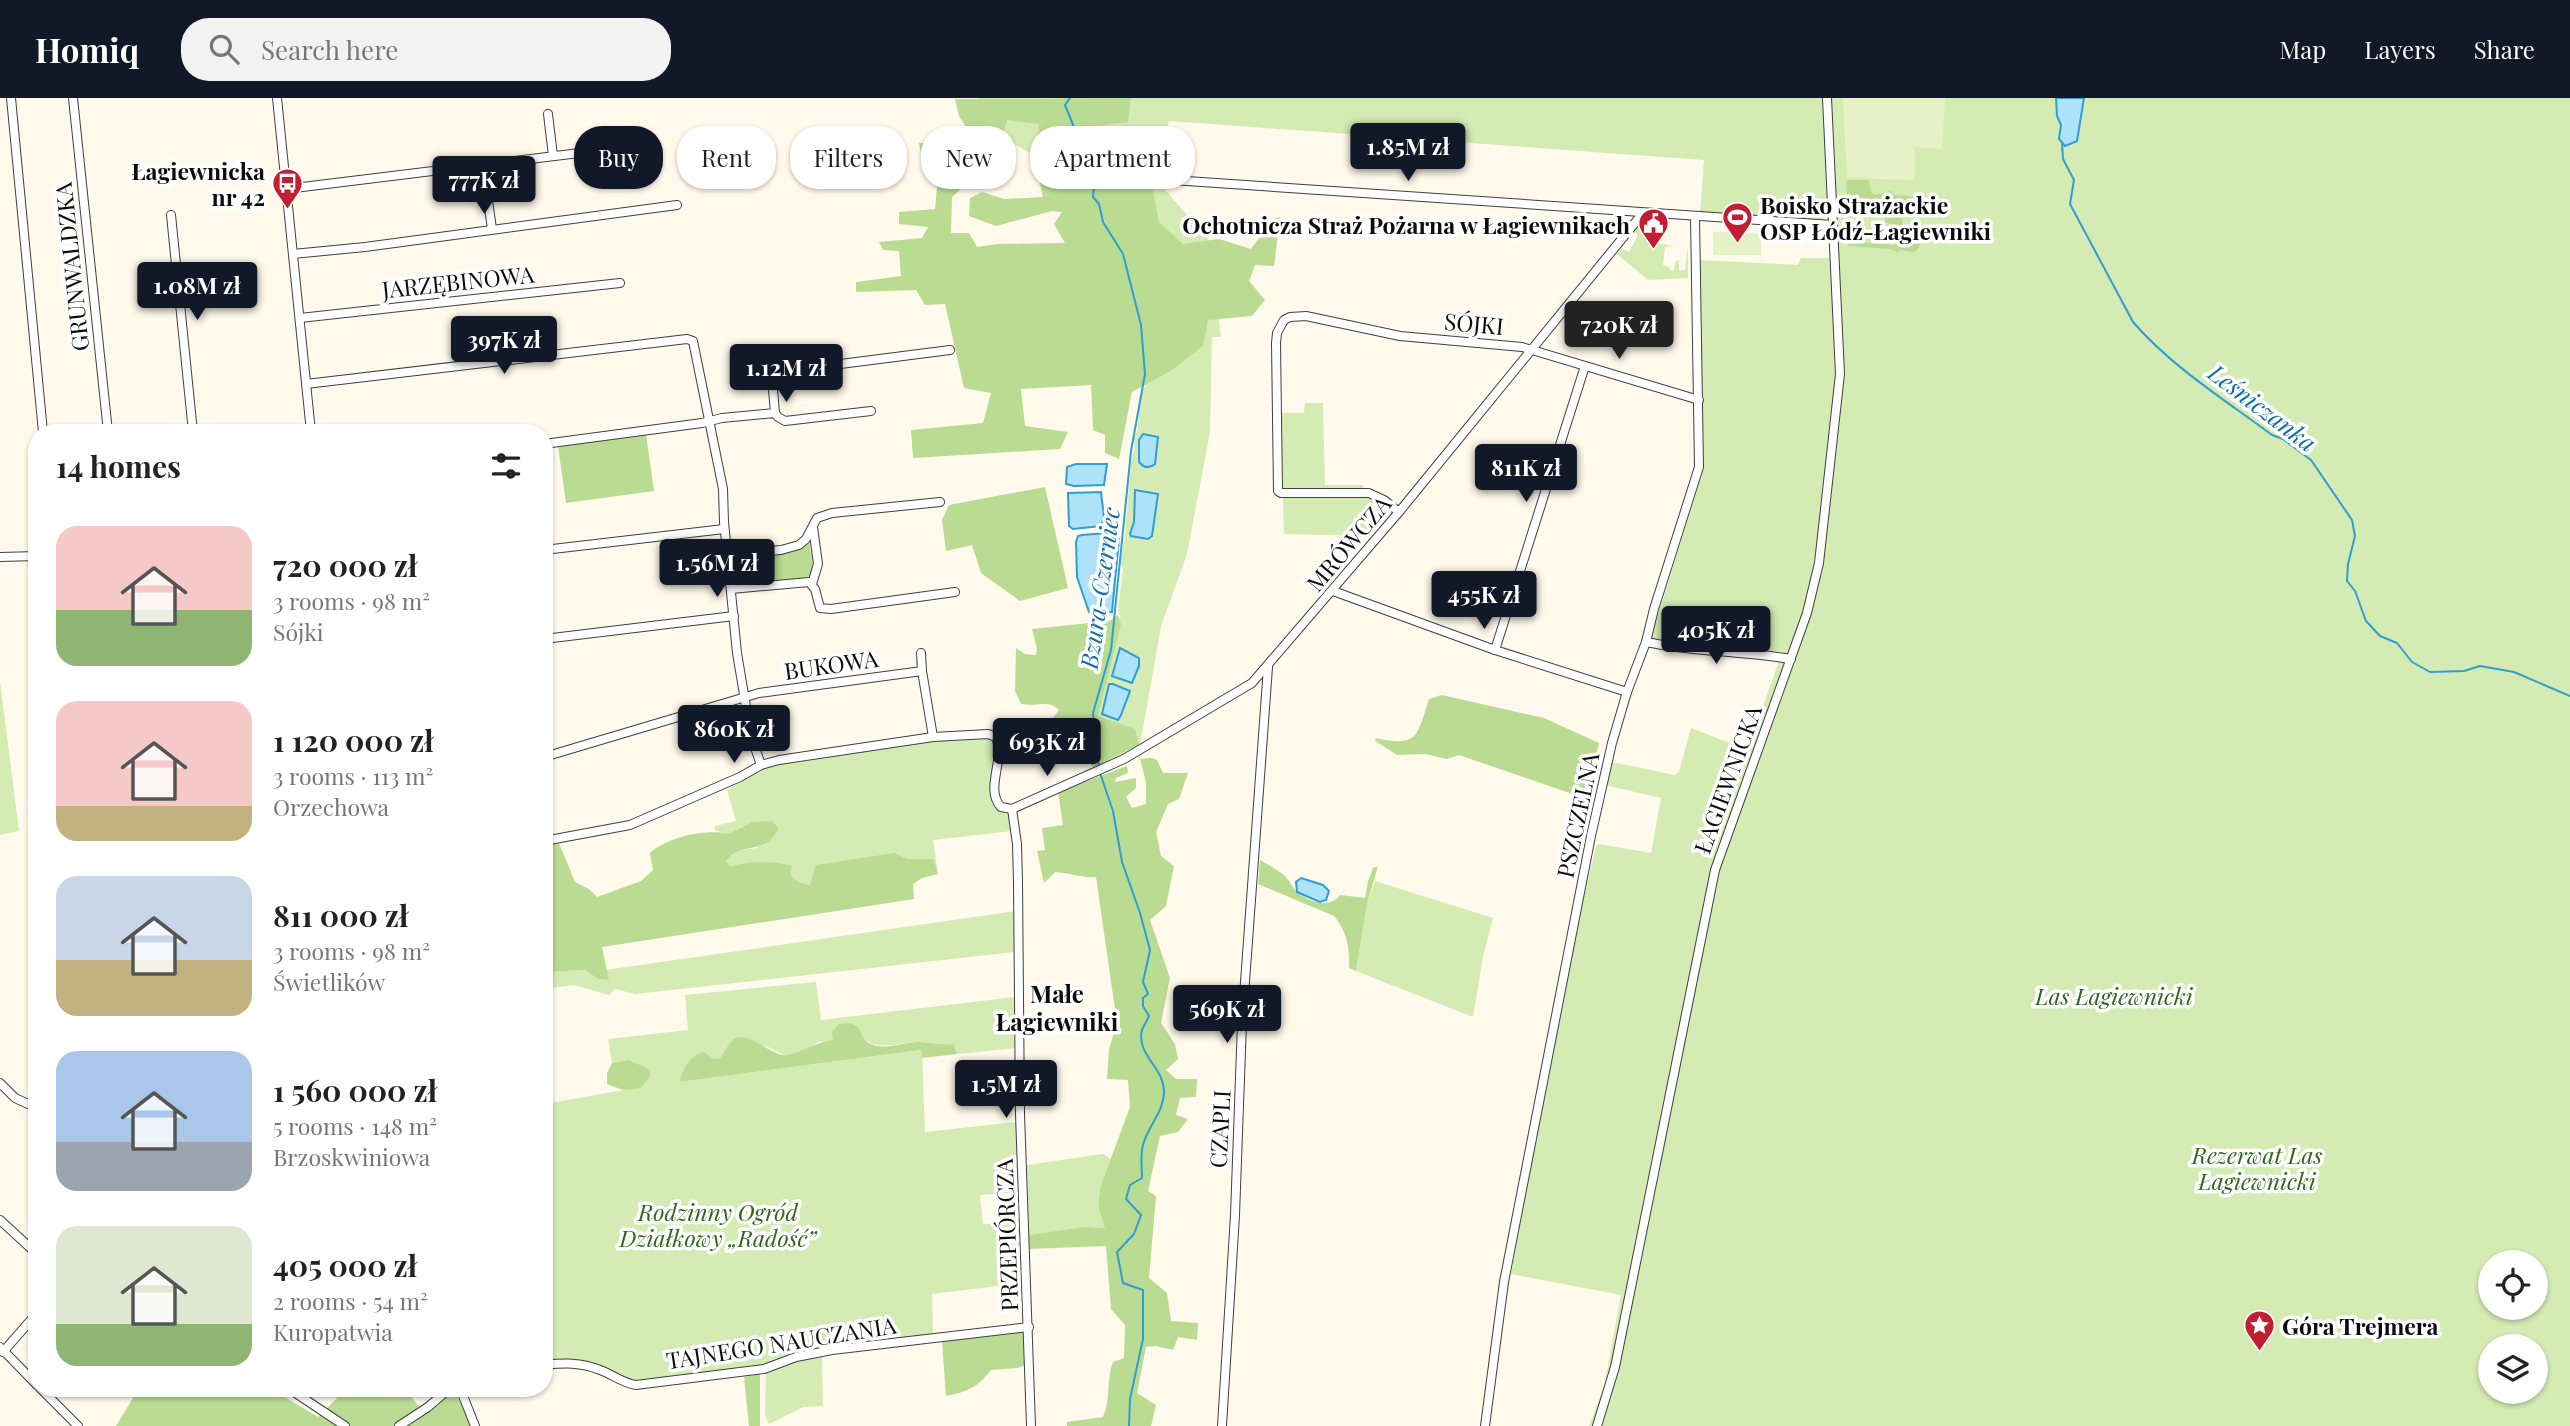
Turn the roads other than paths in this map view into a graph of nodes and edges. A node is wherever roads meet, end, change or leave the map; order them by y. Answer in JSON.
{"nodes":[{"id":1,"x":11,"y":98,"type":"edge"},
{"id":2,"x":73,"y":98,"type":"edge"},
{"id":3,"x":277,"y":98,"type":"edge"},
{"id":4,"x":1827,"y":98,"type":"edge"},
{"id":5,"x":548,"y":114,"type":"dead end"},
{"id":6,"x":574,"y":154,"type":"edge"},
{"id":7,"x":553,"y":156,"type":"junction"},
{"id":8,"x":483,"y":165,"type":"junction"},
{"id":9,"x":1195,"y":182,"type":"edge"},
{"id":10,"x":286,"y":189,"type":"junction"},
{"id":11,"x":677,"y":205,"type":"dead end"},
{"id":12,"x":1643,"y":213,"type":"junction"},
{"id":13,"x":172,"y":215,"type":"dead end"},
{"id":14,"x":1695,"y":217,"type":"junction"},
{"id":15,"x":1833,"y":225,"type":"junction"},
{"id":16,"x":492,"y":229,"type":"junction"},
{"id":17,"x":293,"y":254,"type":"junction"},
{"id":18,"x":620,"y":283,"type":"dead end"},
{"id":19,"x":300,"y":318,"type":"junction"},
{"id":20,"x":1531,"y":349,"type":"junction"},
{"id":21,"x":950,"y":350,"type":"dead end"},
{"id":22,"x":1585,"y":366,"type":"junction"},
{"id":23,"x":306,"y":384,"type":"junction"},
{"id":24,"x":1699,"y":400,"type":"junction"},
{"id":25,"x":871,"y":411,"type":"dead end"},
{"id":26,"x":775,"y":413,"type":"junction"},
{"id":27,"x":708,"y":422,"type":"junction"},
{"id":28,"x":42,"y":424,"type":"edge"},
{"id":29,"x":107,"y":424,"type":"edge"},
{"id":30,"x":192,"y":424,"type":"edge"},
{"id":31,"x":310,"y":424,"type":"edge"},
{"id":32,"x":553,"y":443,"type":"edge"},
{"id":33,"x":940,"y":502,"type":"dead end"},
{"id":34,"x":1399,"y":512,"type":"junction"},
{"id":35,"x":813,"y":527,"type":"junction"},
{"id":36,"x":724,"y":529,"type":"junction"},
{"id":37,"x":553,"y":549,"type":"edge"},
{"id":38,"x":727,"y":554,"type":"junction"},
{"id":39,"x":28,"y":556,"type":"edge"},
{"id":40,"x":0,"y":557,"type":"edge"},
{"id":41,"x":812,"y":584,"type":"junction"},
{"id":42,"x":731,"y":589,"type":"junction"},
{"id":43,"x":955,"y":592,"type":"dead end"},
{"id":44,"x":1333,"y":592,"type":"junction"},
{"id":45,"x":734,"y":616,"type":"junction"},
{"id":46,"x":553,"y":638,"type":"edge"},
{"id":47,"x":1646,"y":642,"type":"junction"},
{"id":48,"x":1495,"y":650,"type":"junction"},
{"id":49,"x":921,"y":653,"type":"dead end"},
{"id":50,"x":1791,"y":659,"type":"junction"},
{"id":51,"x":1268,"y":667,"type":"junction"},
{"id":52,"x":922,"y":671,"type":"junction"},
{"id":53,"x":1251,"y":685,"type":"junction"},
{"id":54,"x":1265,"y":692,"type":"junction"},
{"id":55,"x":1627,"y":692,"type":"junction"},
{"id":56,"x":746,"y":697,"type":"junction"},
{"id":57,"x":933,"y":737,"type":"junction"},
{"id":58,"x":553,"y":754,"type":"edge"},
{"id":59,"x":761,"y":765,"type":"junction"},
{"id":60,"x":1012,"y":809,"type":"junction"},
{"id":61,"x":553,"y":839,"type":"edge"},
{"id":62,"x":0,"y":1083,"type":"edge"},
{"id":63,"x":28,"y":1104,"type":"edge"},
{"id":64,"x":0,"y":1220,"type":"edge"},
{"id":65,"x":28,"y":1246,"type":"edge"},
{"id":66,"x":28,"y":1322,"type":"edge"},
{"id":67,"x":1028,"y":1327,"type":"junction"},
{"id":68,"x":2,"y":1349,"type":"edge"},
{"id":69,"x":553,"y":1364,"type":"edge"},
{"id":70,"x":28,"y":1376,"type":"edge"},
{"id":71,"x":49,"y":1397,"type":"edge"},
{"id":72,"x":302,"y":1397,"type":"edge"},
{"id":73,"x":440,"y":1397,"type":"edge"},
{"id":74,"x":464,"y":1397,"type":"edge"},
{"id":75,"x":78,"y":1426,"type":"edge"},
{"id":76,"x":345,"y":1426,"type":"edge"},
{"id":77,"x":399,"y":1426,"type":"edge"},
{"id":78,"x":475,"y":1426,"type":"edge"},
{"id":79,"x":1031,"y":1426,"type":"edge"},
{"id":80,"x":1222,"y":1426,"type":"edge"},
{"id":81,"x":1485,"y":1426,"type":"edge"},
{"id":82,"x":1597,"y":1426,"type":"edge"}],
"edges":[{"from":1,"to":28,"type":"street"},
{"from":2,"to":29,"type":"street","name":"GRUNWALDZKA"},
{"from":3,"to":10,"type":"street"},
{"from":4,"to":15,"type":"street","name":"ŁAGIEWNICKA"},
{"from":5,"to":7,"type":"street"},
{"from":6,"to":7,"type":"street"},
{"from":7,"to":8,"type":"street"},
{"from":8,"to":10,"type":"street"},
{"from":8,"to":16,"type":"street"},
{"from":9,"to":12,"type":"street"},
{"from":10,"to":17,"type":"street"},
{"from":11,"to":16,"type":"street"},
{"from":12,"to":14,"type":"street"},
{"from":12,"to":20,"type":"street","name":"MRÓWCZA"},
{"from":13,"to":30,"type":"street"},
{"from":14,"to":15,"type":"street"},
{"from":14,"to":24,"type":"street","name":"PSZCZELNA"},
{"from":15,"to":50,"type":"street","name":"ŁAGIEWNICKA"},
{"from":16,"to":17,"type":"street"},
{"from":17,"to":19,"type":"street"},
{"from":18,"to":19,"type":"street","name":"JARZĘBINOWA"},
{"from":19,"to":23,"type":"street"},
{"from":20,"to":22,"type":"street","name":"SÓJKI"},
{"from":20,"to":34,"type":"street","name":"MRÓWCZA"},
{"from":20,"to":34,"type":"street","name":"SÓJKI"},
{"from":21,"to":26,"type":"street"},
{"from":22,"to":24,"type":"street","name":"SÓJKI"},
{"from":22,"to":48,"type":"street"},
{"from":23,"to":27,"type":"street"},
{"from":23,"to":31,"type":"street"},
{"from":24,"to":47,"type":"street","name":"PSZCZELNA"},
{"from":25,"to":26,"type":"street"},
{"from":26,"to":27,"type":"street"},
{"from":27,"to":32,"type":"street"},
{"from":27,"to":36,"type":"street"},
{"from":33,"to":35,"type":"street"},
{"from":34,"to":44,"type":"street","name":"MRÓWCZA"},
{"from":35,"to":38,"type":"street"},
{"from":35,"to":41,"type":"street"},
{"from":36,"to":37,"type":"street"},
{"from":36,"to":38,"type":"street"},
{"from":38,"to":42,"type":"street"},
{"from":39,"to":40,"type":"street"},
{"from":41,"to":42,"type":"street"},
{"from":41,"to":43,"type":"street"},
{"from":42,"to":45,"type":"street"},
{"from":44,"to":48,"type":"street"},
{"from":44,"to":51,"type":"street","name":"MRÓWCZA"},
{"from":45,"to":46,"type":"street"},
{"from":45,"to":56,"type":"street"},
{"from":47,"to":50,"type":"street"},
{"from":47,"to":55,"type":"street","name":"PSZCZELNA"},
{"from":48,"to":55,"type":"street"},
{"from":49,"to":52,"type":"street"},
{"from":50,"to":82,"type":"street","name":"ŁAGIEWNICKA"},
{"from":51,"to":53,"type":"street","name":"MRÓWCZA"},
{"from":51,"to":54,"type":"street","name":"CZAPLI"},
{"from":52,"to":56,"type":"street","name":"BUKOWA"},
{"from":52,"to":57,"type":"street"},
{"from":53,"to":54,"type":"street"},
{"from":53,"to":60,"type":"street","name":"MRÓWCZA"},
{"from":54,"to":80,"type":"street","name":"CZAPLI"},
{"from":55,"to":81,"type":"street","name":"PSZCZELNA"},
{"from":56,"to":58,"type":"street","name":"BUKOWA"},
{"from":56,"to":59,"type":"street"},
{"from":57,"to":59,"type":"street"},
{"from":57,"to":60,"type":"street","name":"PRZEPIÓRCZA"},
{"from":59,"to":61,"type":"street"},
{"from":60,"to":67,"type":"street","name":"PRZEPIÓRCZA"},
{"from":62,"to":63,"type":"street"},
{"from":64,"to":65,"type":"street"},
{"from":66,"to":68,"type":"street"},
{"from":67,"to":69,"type":"street","name":"TAJNEGO NAUCZANIA"},
{"from":67,"to":79,"type":"street","name":"PRZEPIÓRCZA"},
{"from":68,"to":70,"type":"street"},
{"from":71,"to":75,"type":"street"},
{"from":72,"to":76,"type":"street"},
{"from":73,"to":77,"type":"street"},
{"from":74,"to":78,"type":"street"}]}
